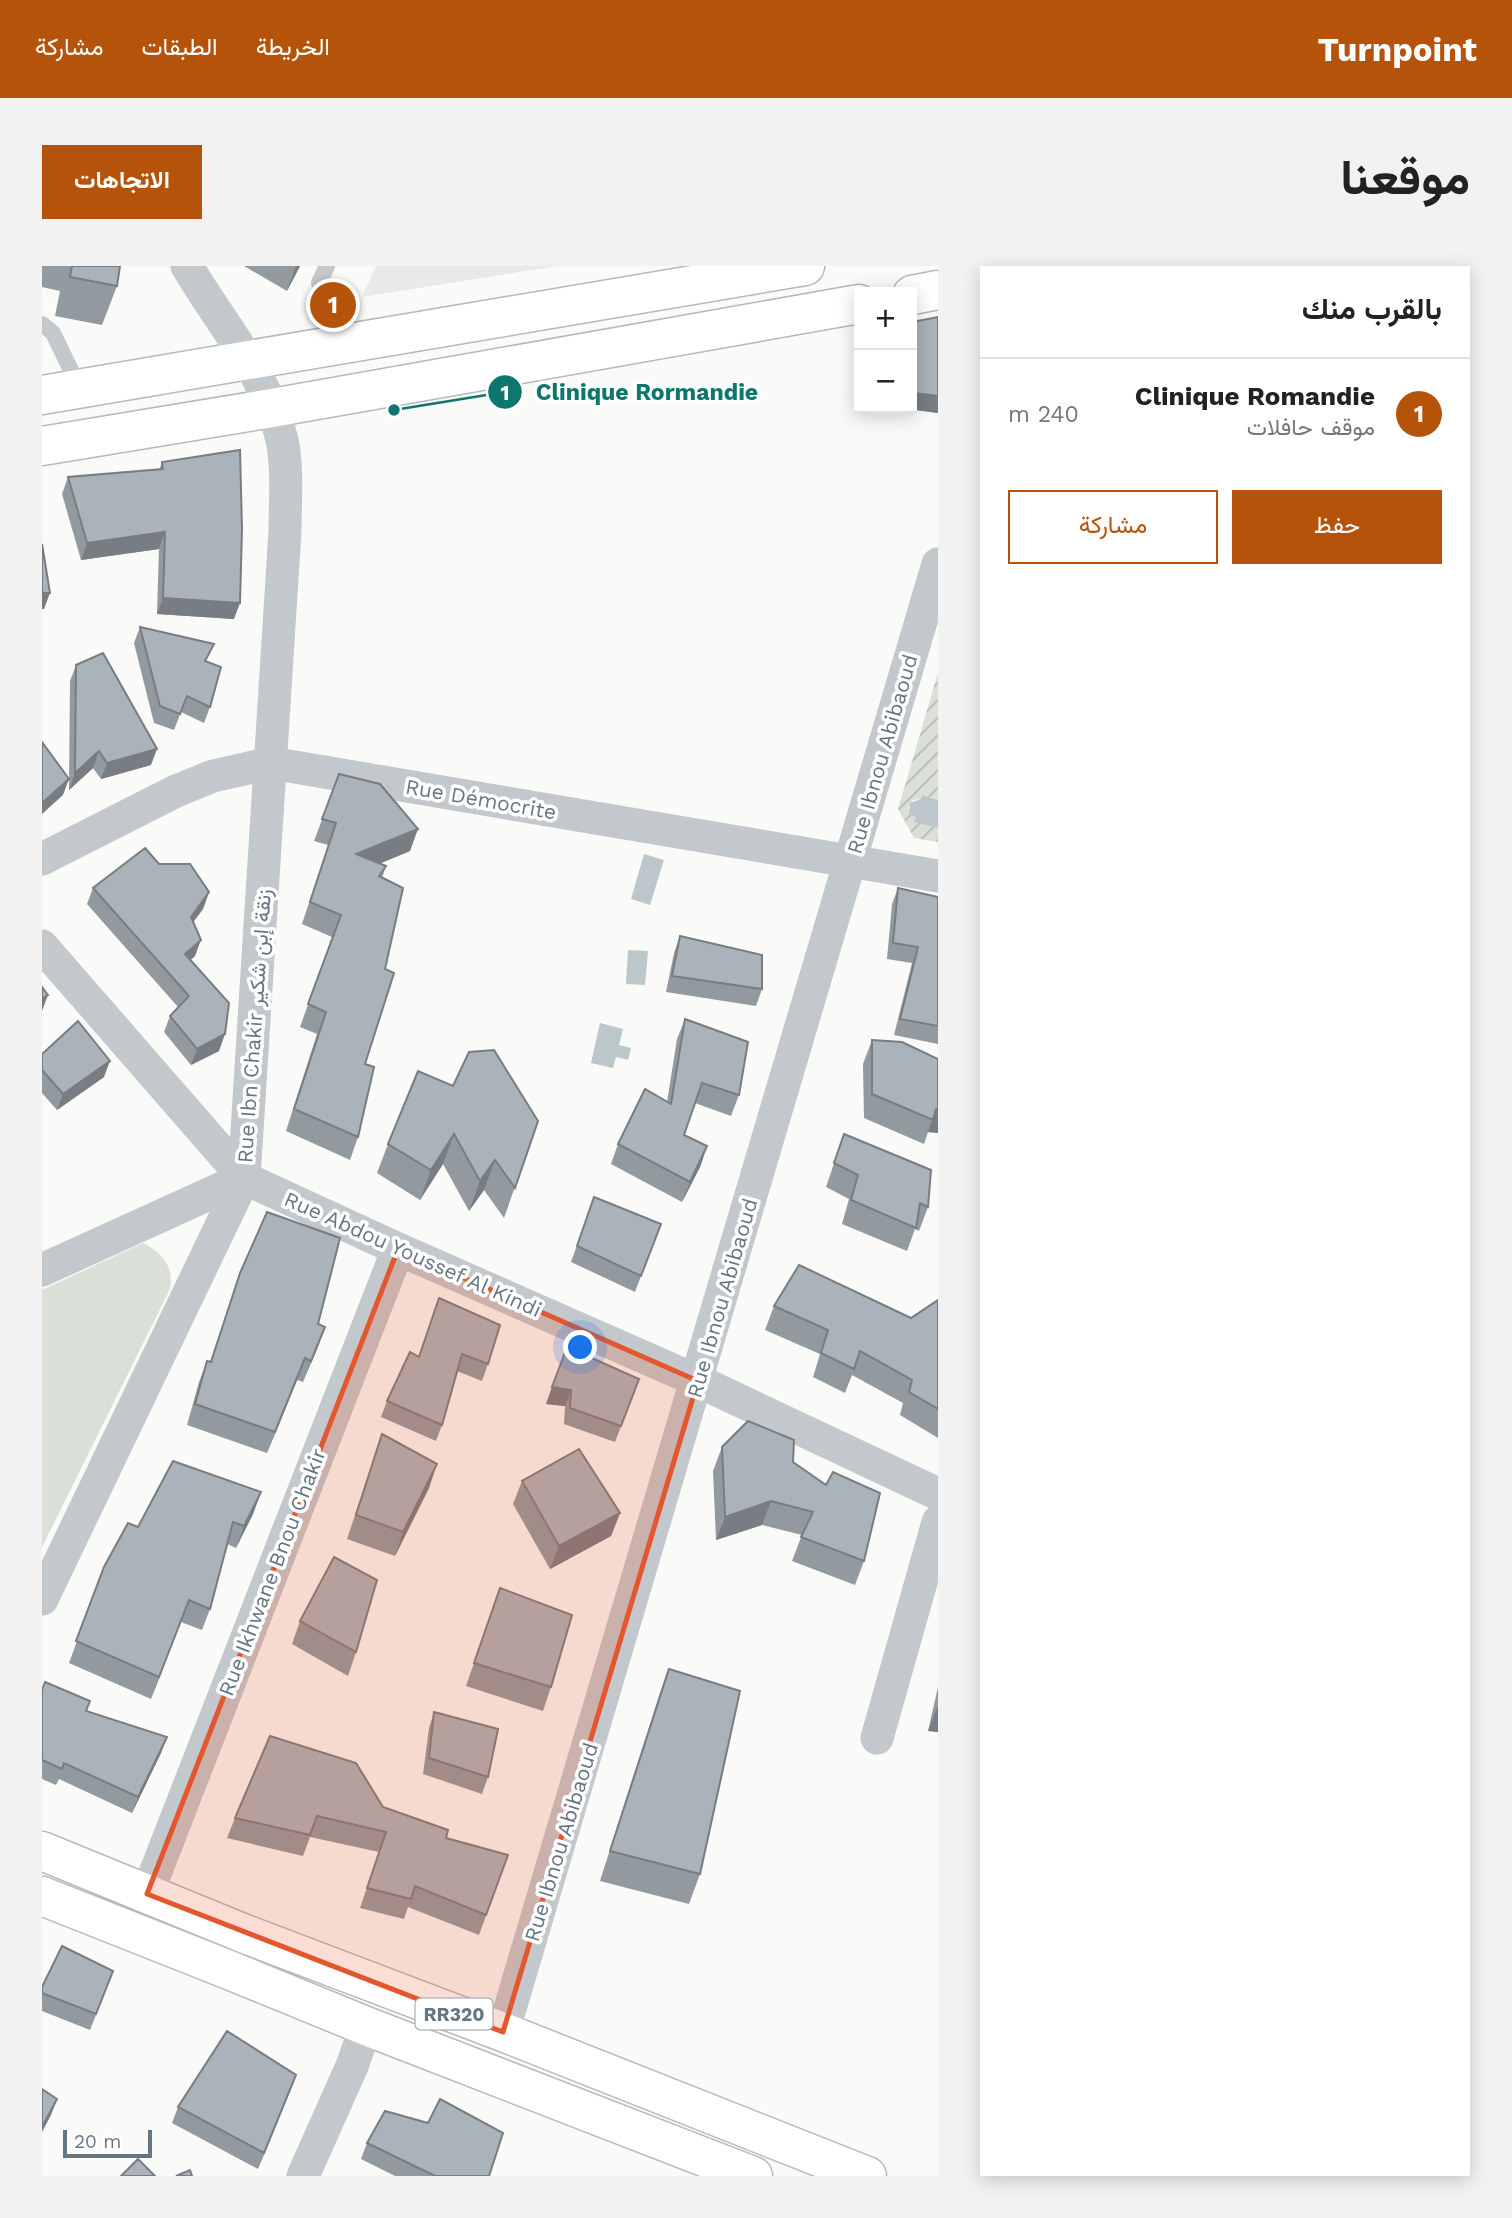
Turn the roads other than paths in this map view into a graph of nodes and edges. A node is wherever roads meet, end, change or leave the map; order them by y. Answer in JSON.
{"nodes":[{"id":1,"x":187,"y":266,"type":"edge"},
{"id":2,"x":327,"y":266,"type":"edge"},
{"id":3,"x":805,"y":266,"type":"edge"},
{"id":4,"x":318,"y":283,"type":"dead end"},
{"id":5,"x":938,"y":290,"type":"edge"},
{"id":6,"x":917,"y":294,"type":"edge"},
{"id":7,"x":854,"y":305,"type":"edge"},
{"id":8,"x":42,"y":324,"type":"edge"},
{"id":9,"x":249,"y":361,"type":"junction"},
{"id":10,"x":80,"y":389,"type":"junction"},
{"id":11,"x":42,"y":395,"type":"edge"},
{"id":12,"x":272,"y":408,"type":"junction"},
{"id":13,"x":42,"y":446,"type":"edge"},
{"id":14,"x":938,"y":564,"type":"edge"},
{"id":15,"x":271,"y":763,"type":"junction"},
{"id":16,"x":42,"y":859,"type":"edge"},
{"id":17,"x":850,"y":862,"type":"junction"},
{"id":18,"x":938,"y":876,"type":"edge"},
{"id":19,"x":42,"y":946,"type":"edge"},
{"id":20,"x":244,"y":1178,"type":"junction"},
{"id":21,"x":398,"y":1249,"type":"junction"},
{"id":22,"x":42,"y":1270,"type":"edge"},
{"id":23,"x":698,"y":1381,"type":"junction"},
{"id":24,"x":938,"y":1494,"type":"edge"},
{"id":25,"x":938,"y":1522,"type":"edge"},
{"id":26,"x":42,"y":1599,"type":"edge"},
{"id":27,"x":877,"y":1738,"type":"dead end"},
{"id":28,"x":42,"y":1852,"type":"edge"},
{"id":29,"x":147,"y":1894,"type":"junction"},
{"id":30,"x":42,"y":1896,"type":"edge"},
{"id":31,"x":366,"y":2026,"type":"junction"},
{"id":32,"x":503,"y":2032,"type":"junction"},
{"id":33,"x":303,"y":2176,"type":"edge"},
{"id":34,"x":752,"y":2176,"type":"edge"},
{"id":35,"x":867,"y":2176,"type":"edge"}],
"edges":[{"from":1,"to":9,"type":"street","name":"Rue Ibn Chakir زنقة إبن شكير"},
{"from":2,"to":4,"type":"lane"},
{"from":3,"to":9,"type":"main road"},
{"from":5,"to":6,"type":"main road"},
{"from":7,"to":12,"type":"main road"},
{"from":8,"to":10,"type":"lane"},
{"from":9,"to":10,"type":"main road"},
{"from":9,"to":12,"type":"street","name":"Rue Ibn Chakir زنقة إبن شكير"},
{"from":10,"to":11,"type":"main road"},
{"from":12,"to":13,"type":"main road"},
{"from":12,"to":15,"type":"street","name":"Rue Ibn Chakir زنقة إبن شكير"},
{"from":14,"to":17,"type":"street","name":"Rue Ibnou Abibaoud"},
{"from":15,"to":16,"type":"street","name":"Rue Démocrite"},
{"from":15,"to":17,"type":"street","name":"Rue Démocrite"},
{"from":15,"to":20,"type":"street","name":"Rue Ibn Chakir زنقة إبن شكير"},
{"from":17,"to":18,"type":"street","name":"Rue Démocrite"},
{"from":17,"to":23,"type":"street","name":"Rue Ibnou Abibaoud"},
{"from":19,"to":20,"type":"street","name":"Rue Abdou Youssef Al Kindi"},
{"from":20,"to":21,"type":"street","name":"Rue Abdou Youssef Al Kindi"},
{"from":20,"to":22,"type":"street"},
{"from":20,"to":26,"type":"street","name":"Rue Ibn Chakir زنقة إبن شكير"},
{"from":21,"to":23,"type":"street","name":"Rue Abdou Youssef Al Kindi"},
{"from":21,"to":29,"type":"street","name":"Rue Ikhwane Bnou Chakir"},
{"from":23,"to":24,"type":"street","name":"Rue Abdou Youssef Al Kindi"},
{"from":23,"to":32,"type":"street","name":"Rue Ibnou Abibaoud"},
{"from":25,"to":27,"type":"street"},
{"from":28,"to":29,"type":"main road","number":"RR320"},
{"from":29,"to":32,"type":"main road","number":"RR320"},
{"from":30,"to":31,"type":"main road","number":"RR320"},
{"from":31,"to":33,"type":"street"},
{"from":31,"to":34,"type":"main road","number":"RR320"},
{"from":32,"to":35,"type":"main road","number":"RR320"}]}
